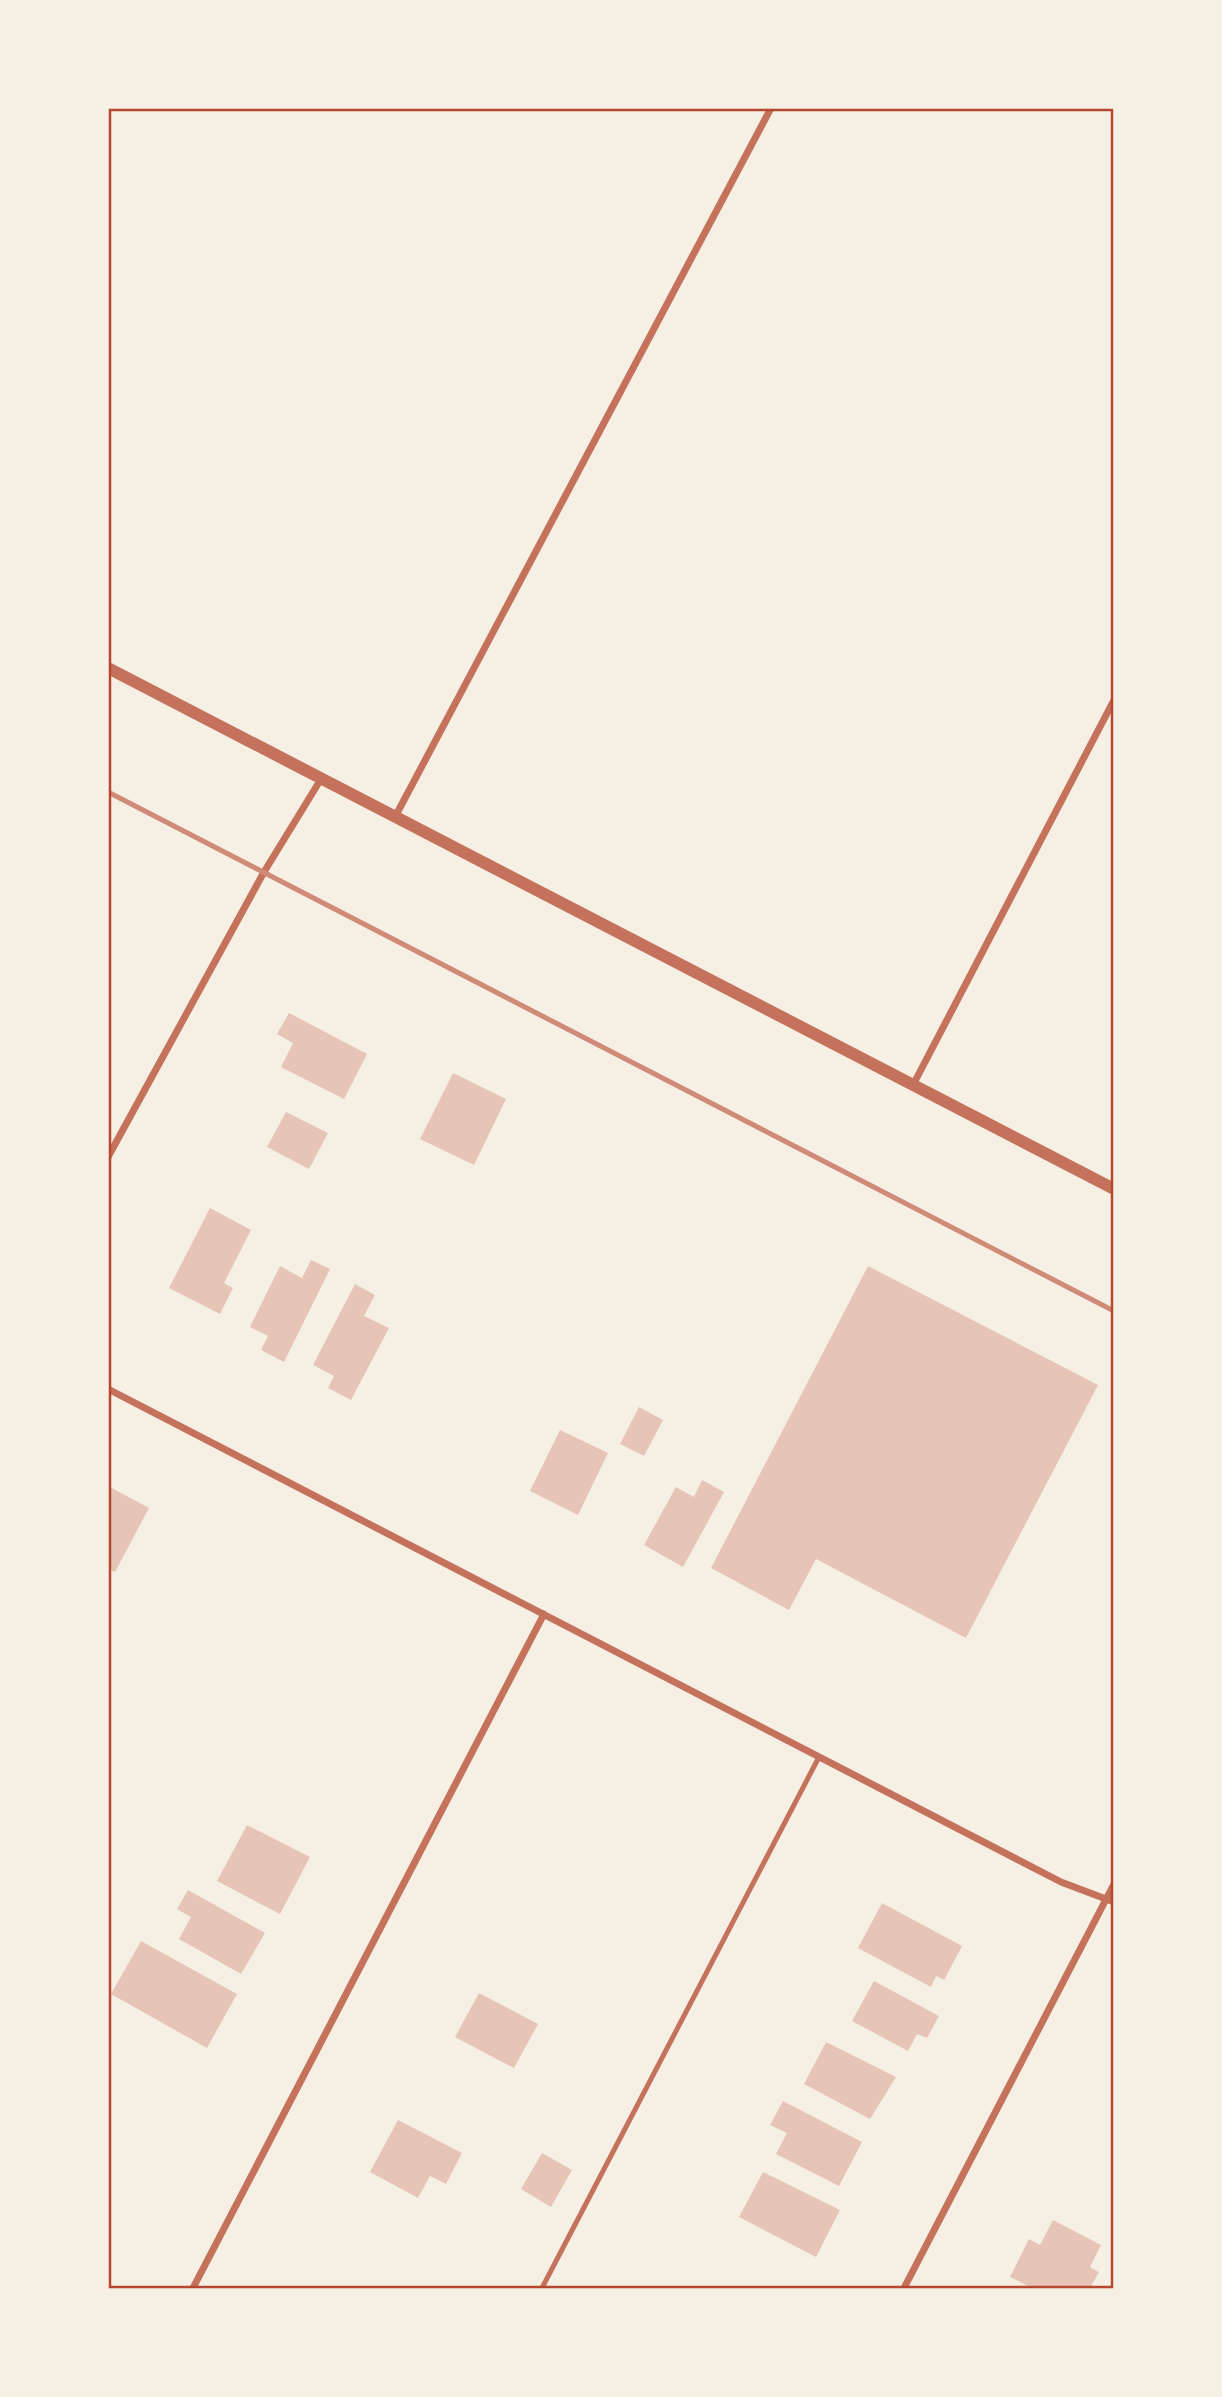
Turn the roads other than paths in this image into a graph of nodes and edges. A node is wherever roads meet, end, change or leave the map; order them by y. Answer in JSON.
{"nodes":[{"id":1,"x":771,"y":108,"type":"edge"},
{"id":2,"x":108,"y":668,"type":"edge"},
{"id":3,"x":1114,"y":700,"type":"edge"},
{"id":4,"x":321,"y":779,"type":"junction"},
{"id":5,"x":395,"y":817,"type":"junction"},
{"id":6,"x":913,"y":1085,"type":"junction"},
{"id":7,"x":108,"y":1157,"type":"edge"},
{"id":8,"x":1114,"y":1189,"type":"edge"},
{"id":9,"x":108,"y":1389,"type":"edge"},
{"id":10,"x":544,"y":1614,"type":"junction"},
{"id":11,"x":818,"y":1757,"type":"junction"},
{"id":12,"x":1114,"y":1884,"type":"edge"},
{"id":13,"x":1110,"y":1900,"type":"edge"},
{"id":14,"x":193,"y":2288,"type":"edge"},
{"id":15,"x":542,"y":2288,"type":"edge"},
{"id":16,"x":904,"y":2288,"type":"edge"}],
"edges":[{"from":1,"to":5,"type":"street"},
{"from":2,"to":4,"type":"street"},
{"from":3,"to":6,"type":"street"},
{"from":4,"to":5,"type":"street"},
{"from":4,"to":7,"type":"street"},
{"from":5,"to":6,"type":"street"},
{"from":6,"to":8,"type":"street"},
{"from":9,"to":10,"type":"street"},
{"from":10,"to":11,"type":"street"},
{"from":10,"to":14,"type":"street"},
{"from":11,"to":13,"type":"street"},
{"from":11,"to":15,"type":"lane"},
{"from":12,"to":13,"type":"street"},
{"from":13,"to":16,"type":"street"}]}
